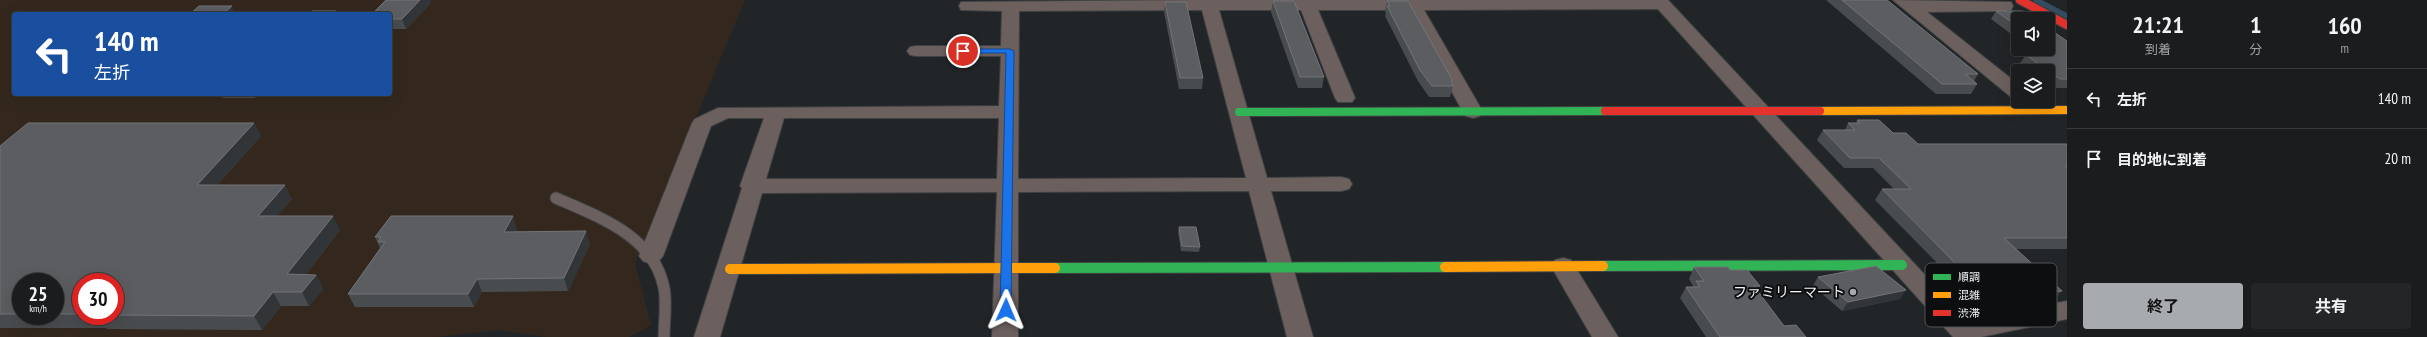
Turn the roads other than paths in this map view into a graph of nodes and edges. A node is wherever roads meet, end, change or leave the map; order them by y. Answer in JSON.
{"nodes":[{"id":1,"x":1523,"y":2,"type":"edge"},
{"id":2,"x":1628,"y":2,"type":"edge"},
{"id":3,"x":1661,"y":2,"type":"edge"},
{"id":4,"x":1208,"y":3,"type":"edge"},
{"id":5,"x":1306,"y":3,"type":"edge"},
{"id":6,"x":1416,"y":3,"type":"edge"},
{"id":7,"x":1906,"y":3,"type":"edge"},
{"id":8,"x":2012,"y":3,"type":"edge"},
{"id":9,"x":967,"y":6,"type":"dead end"},
{"id":10,"x":1011,"y":6,"type":"junction"},
{"id":11,"x":2067,"y":25,"type":"edge"},
{"id":12,"x":916,"y":51,"type":"dead end"},
{"id":13,"x":1010,"y":51,"type":"junction"},
{"id":14,"x":2011,"y":86,"type":"edge"},
{"id":15,"x":1344,"y":98,"type":"dead end"},
{"id":16,"x":2011,"y":107,"type":"edge"},
{"id":17,"x":2050,"y":108,"type":"edge"},
{"id":18,"x":2067,"y":110,"type":"edge"},
{"id":19,"x":776,"y":112,"type":"junction"},
{"id":20,"x":1009,"y":112,"type":"junction"},
{"id":21,"x":1239,"y":112,"type":"junction"},
{"id":22,"x":1473,"y":112,"type":"junction"},
{"id":23,"x":1763,"y":112,"type":"junction"},
{"id":24,"x":1258,"y":184,"type":"junction"},
{"id":25,"x":1341,"y":184,"type":"dead end"},
{"id":26,"x":1008,"y":185,"type":"junction"},
{"id":27,"x":751,"y":186,"type":"junction"},
{"id":28,"x":556,"y":198,"type":"dead end"},
{"id":29,"x":651,"y":256,"type":"junction"},
{"id":30,"x":1902,"y":265,"type":"junction"},
{"id":31,"x":1563,"y":266,"type":"junction"},
{"id":32,"x":1281,"y":267,"type":"junction"},
{"id":33,"x":1006,"y":268,"type":"junction"},
{"id":34,"x":730,"y":269,"type":"junction"},
{"id":35,"x":1925,"y":290,"type":"edge"},
{"id":36,"x":2067,"y":310,"type":"edge"},
{"id":37,"x":2057,"y":312,"type":"edge"},
{"id":38,"x":1995,"y":327,"type":"edge"},
{"id":39,"x":1965,"y":334,"type":"edge"},
{"id":40,"x":664,"y":337,"type":"edge"},
{"id":41,"x":707,"y":337,"type":"edge"},
{"id":42,"x":1005,"y":337,"type":"edge"},
{"id":43,"x":1300,"y":337,"type":"edge"},
{"id":44,"x":1605,"y":337,"type":"edge"}],
"edges":[{"from":1,"to":2,"type":"street"},
{"from":1,"to":6,"type":"street"},
{"from":2,"to":3,"type":"street"},
{"from":3,"to":23,"type":"street"},
{"from":4,"to":5,"type":"street"},
{"from":4,"to":10,"type":"street"},
{"from":4,"to":21,"type":"street"},
{"from":5,"to":6,"type":"street"},
{"from":5,"to":15,"type":"street"},
{"from":6,"to":22,"type":"street"},
{"from":7,"to":8,"type":"street"},
{"from":7,"to":14,"type":"street"},
{"from":8,"to":11,"type":"street"},
{"from":9,"to":10,"type":"street"},
{"from":10,"to":13,"type":"street"},
{"from":12,"to":13,"type":"street"},
{"from":13,"to":20,"type":"street"},
{"from":16,"to":23,"type":"street"},
{"from":17,"to":18,"type":"street"},
{"from":19,"to":20,"type":"street"},
{"from":19,"to":27,"type":"street"},
{"from":19,"to":29,"type":"street"},
{"from":20,"to":26,"type":"street"},
{"from":21,"to":22,"type":"street"},
{"from":21,"to":24,"type":"street"},
{"from":22,"to":23,"type":"street"},
{"from":23,"to":30,"type":"street"},
{"from":24,"to":25,"type":"street"},
{"from":24,"to":26,"type":"street"},
{"from":24,"to":32,"type":"street"},
{"from":26,"to":27,"type":"street"},
{"from":26,"to":33,"type":"street"},
{"from":27,"to":34,"type":"street"},
{"from":28,"to":29,"type":"lane"},
{"from":29,"to":40,"type":"lane"},
{"from":30,"to":31,"type":"street"},
{"from":30,"to":35,"type":"street"},
{"from":31,"to":32,"type":"street"},
{"from":31,"to":44,"type":"street"},
{"from":32,"to":33,"type":"street"},
{"from":32,"to":43,"type":"street"},
{"from":33,"to":34,"type":"street"},
{"from":33,"to":42,"type":"street"},
{"from":34,"to":41,"type":"street"},
{"from":36,"to":37,"type":"street"},
{"from":38,"to":39,"type":"street"}]}
